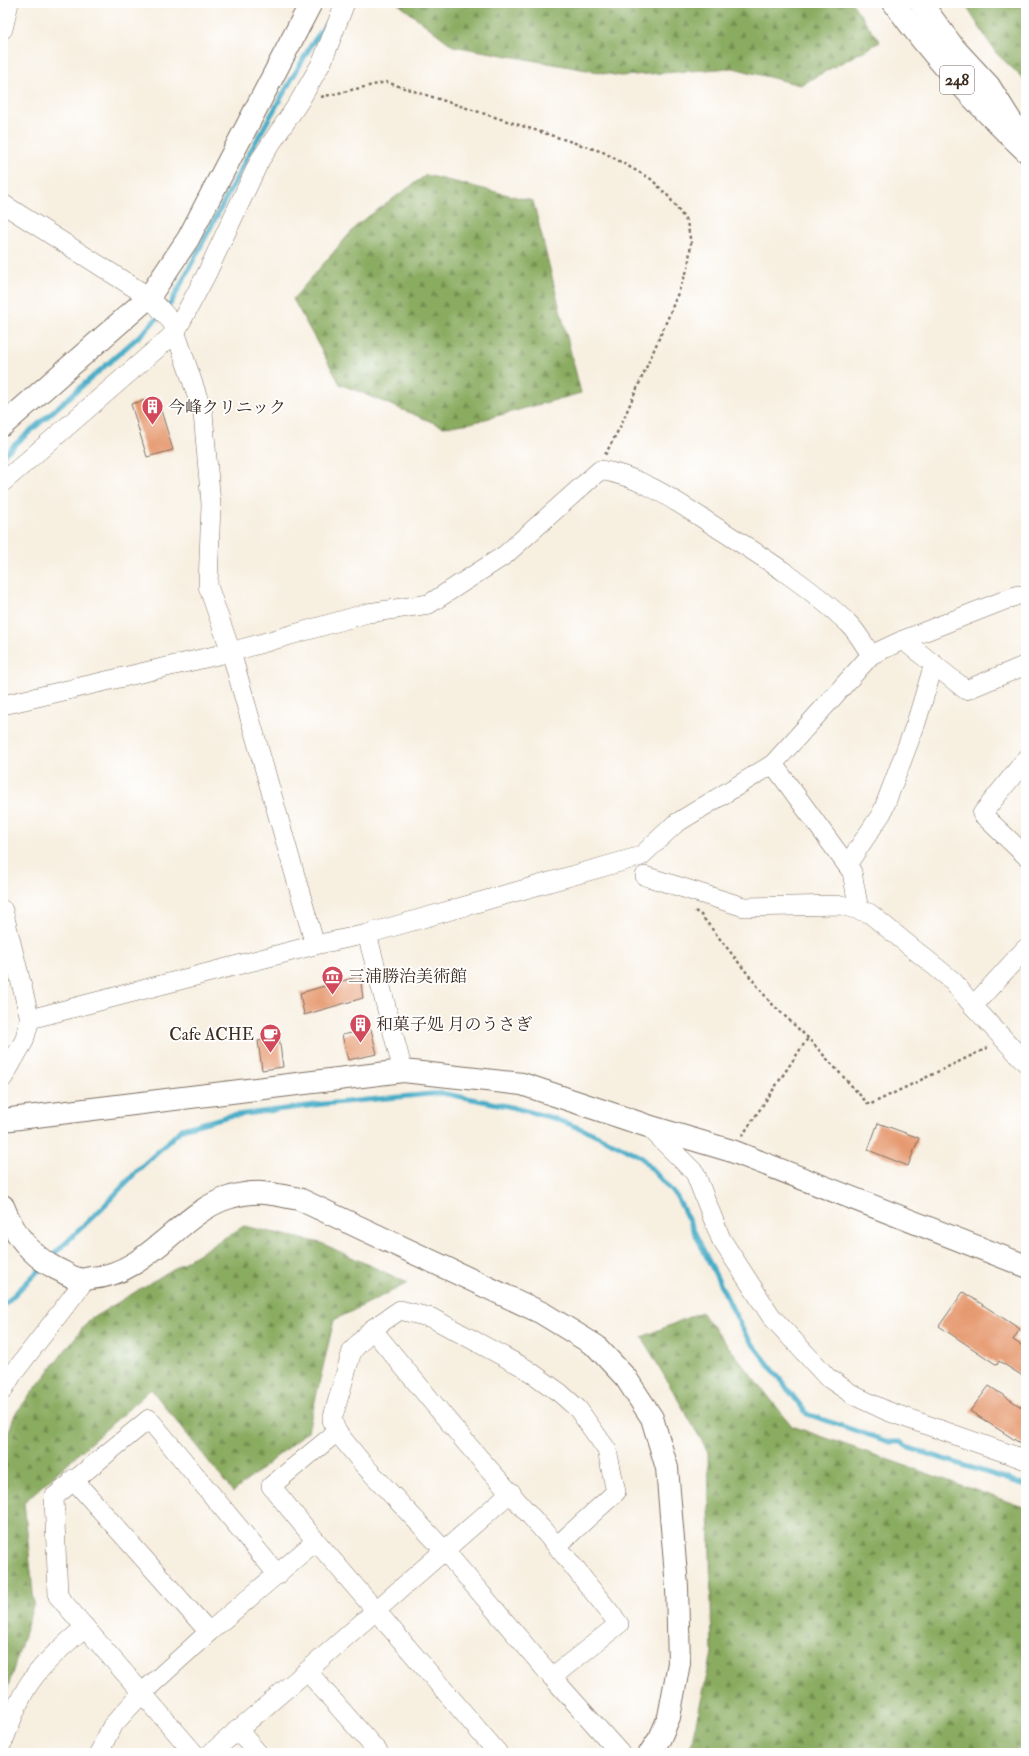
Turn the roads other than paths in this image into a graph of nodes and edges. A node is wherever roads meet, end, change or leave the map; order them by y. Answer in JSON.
{"nodes":[{"id":1,"x":9,"y":3,"type":"edge"},
{"id":2,"x":310,"y":3,"type":"edge"},
{"id":3,"x":345,"y":3,"type":"edge"},
{"id":4,"x":894,"y":3,"type":"edge"},
{"id":5,"x":906,"y":3,"type":"edge"},
{"id":6,"x":921,"y":3,"type":"edge"},
{"id":7,"x":3,"y":30,"type":"edge"},
{"id":8,"x":1021,"y":133,"type":"edge"},
{"id":9,"x":1026,"y":151,"type":"edge"},
{"id":10,"x":3,"y":204,"type":"edge"},
{"id":11,"x":149,"y":297,"type":"junction"},
{"id":12,"x":173,"y":327,"type":"junction"},
{"id":13,"x":3,"y":425,"type":"edge"},
{"id":14,"x":3,"y":482,"type":"edge"},
{"id":15,"x":1018,"y":595,"type":"dead end"},
{"id":16,"x":903,"y":640,"type":"junction"},
{"id":17,"x":231,"y":652,"type":"junction"},
{"id":18,"x":871,"y":655,"type":"junction"},
{"id":19,"x":934,"y":664,"type":"junction"},
{"id":20,"x":1026,"y":665,"type":"edge"},
{"id":21,"x":3,"y":705,"type":"edge"},
{"id":22,"x":1026,"y":759,"type":"edge"},
{"id":23,"x":774,"y":764,"type":"junction"},
{"id":24,"x":1026,"y":856,"type":"edge"},
{"id":25,"x":847,"y":865,"type":"junction"},
{"id":26,"x":645,"y":876,"type":"dead end"},
{"id":27,"x":3,"y":910,"type":"edge"},
{"id":28,"x":859,"y":910,"type":"junction"},
{"id":29,"x":367,"y":934,"type":"junction"},
{"id":30,"x":315,"y":945,"type":"junction"},
{"id":31,"x":1026,"y":948,"type":"edge"},
{"id":32,"x":973,"y":1006,"type":"junction"},
{"id":33,"x":30,"y":1019,"type":"junction"},
{"id":34,"x":1026,"y":1063,"type":"edge"},
{"id":35,"x":402,"y":1071,"type":"junction"},
{"id":36,"x":3,"y":1078,"type":"edge"},
{"id":37,"x":3,"y":1120,"type":"edge"},
{"id":38,"x":648,"y":1126,"type":"junction"},
{"id":39,"x":7,"y":1216,"type":"edge"},
{"id":40,"x":1026,"y":1266,"type":"edge"},
{"id":41,"x":82,"y":1279,"type":"junction"},
{"id":42,"x":372,"y":1329,"type":"junction"},
{"id":43,"x":3,"y":1390,"type":"edge"},
{"id":44,"x":337,"y":1432,"type":"junction"},
{"id":45,"x":1026,"y":1460,"type":"edge"},
{"id":46,"x":73,"y":1480,"type":"junction"},
{"id":47,"x":511,"y":1492,"type":"junction"},
{"id":48,"x":316,"y":1541,"type":"junction"},
{"id":49,"x":557,"y":1546,"type":"junction"},
{"id":50,"x":444,"y":1550,"type":"junction"},
{"id":51,"x":278,"y":1575,"type":"junction"},
{"id":52,"x":376,"y":1610,"type":"junction"},
{"id":53,"x":85,"y":1627,"type":"junction"},
{"id":54,"x":209,"y":1632,"type":"junction"},
{"id":55,"x":307,"y":1671,"type":"junction"},
{"id":56,"x":552,"y":1677,"type":"junction"},
{"id":57,"x":142,"y":1693,"type":"junction"},
{"id":58,"x":237,"y":1730,"type":"junction"},
{"id":59,"x":3,"y":1742,"type":"edge"},
{"id":60,"x":99,"y":1753,"type":"edge"},
{"id":61,"x":194,"y":1753,"type":"edge"},
{"id":62,"x":211,"y":1753,"type":"edge"},
{"id":63,"x":258,"y":1753,"type":"edge"},
{"id":64,"x":379,"y":1753,"type":"edge"},
{"id":65,"x":498,"y":1753,"type":"edge"},
{"id":66,"x":620,"y":1753,"type":"edge"},
{"id":67,"x":650,"y":1753,"type":"edge"}],
"edges":[{"from":1,"to":7,"type":"street"},
{"from":2,"to":11,"type":"main road"},
{"from":3,"to":12,"type":"street"},
{"from":4,"to":9,"type":"main road","number":"248"},
{"from":5,"to":8,"type":"main road","number":"248"},
{"from":6,"to":8,"type":"main road","number":"248"},
{"from":10,"to":11,"type":"street"},
{"from":11,"to":12,"type":"street"},
{"from":11,"to":13,"type":"main road"},
{"from":12,"to":14,"type":"street"},
{"from":12,"to":17,"type":"street"},
{"from":15,"to":16,"type":"street"},
{"from":16,"to":18,"type":"street"},
{"from":16,"to":19,"type":"street"},
{"from":17,"to":18,"type":"street"},
{"from":17,"to":21,"type":"street"},
{"from":17,"to":30,"type":"street"},
{"from":18,"to":23,"type":"street"},
{"from":19,"to":20,"type":"street"},
{"from":19,"to":25,"type":"street"},
{"from":22,"to":24,"type":"street"},
{"from":23,"to":25,"type":"street"},
{"from":23,"to":29,"type":"street"},
{"from":25,"to":28,"type":"street"},
{"from":26,"to":28,"type":"street"},
{"from":27,"to":33,"type":"street"},
{"from":28,"to":32,"type":"street"},
{"from":29,"to":30,"type":"street"},
{"from":29,"to":35,"type":"street"},
{"from":30,"to":33,"type":"street"},
{"from":31,"to":32,"type":"street"},
{"from":32,"to":34,"type":"street"},
{"from":33,"to":36,"type":"street"},
{"from":35,"to":37,"type":"main road"},
{"from":35,"to":38,"type":"main road"},
{"from":38,"to":40,"type":"main road"},
{"from":38,"to":45,"type":"street"},
{"from":39,"to":41,"type":"main road"},
{"from":41,"to":43,"type":"street"},
{"from":41,"to":67,"type":"main road"},
{"from":42,"to":44,"type":"street"},
{"from":42,"to":47,"type":"street"},
{"from":42,"to":49,"type":"street"},
{"from":44,"to":48,"type":"street"},
{"from":44,"to":50,"type":"street"},
{"from":46,"to":51,"type":"street"},
{"from":46,"to":53,"type":"street"},
{"from":46,"to":54,"type":"street"},
{"from":47,"to":49,"type":"street"},
{"from":47,"to":50,"type":"street"},
{"from":48,"to":51,"type":"street"},
{"from":48,"to":52,"type":"street"},
{"from":49,"to":56,"type":"street"},
{"from":50,"to":52,"type":"street"},
{"from":50,"to":56,"type":"street"},
{"from":51,"to":54,"type":"street"},
{"from":52,"to":55,"type":"street"},
{"from":52,"to":65,"type":"street"},
{"from":53,"to":57,"type":"street"},
{"from":53,"to":59,"type":"street"},
{"from":54,"to":57,"type":"street"},
{"from":55,"to":58,"type":"street"},
{"from":55,"to":64,"type":"street"},
{"from":56,"to":66,"type":"street"},
{"from":57,"to":60,"type":"street"},
{"from":57,"to":61,"type":"street"},
{"from":58,"to":62,"type":"street"},
{"from":58,"to":63,"type":"street"}]}
